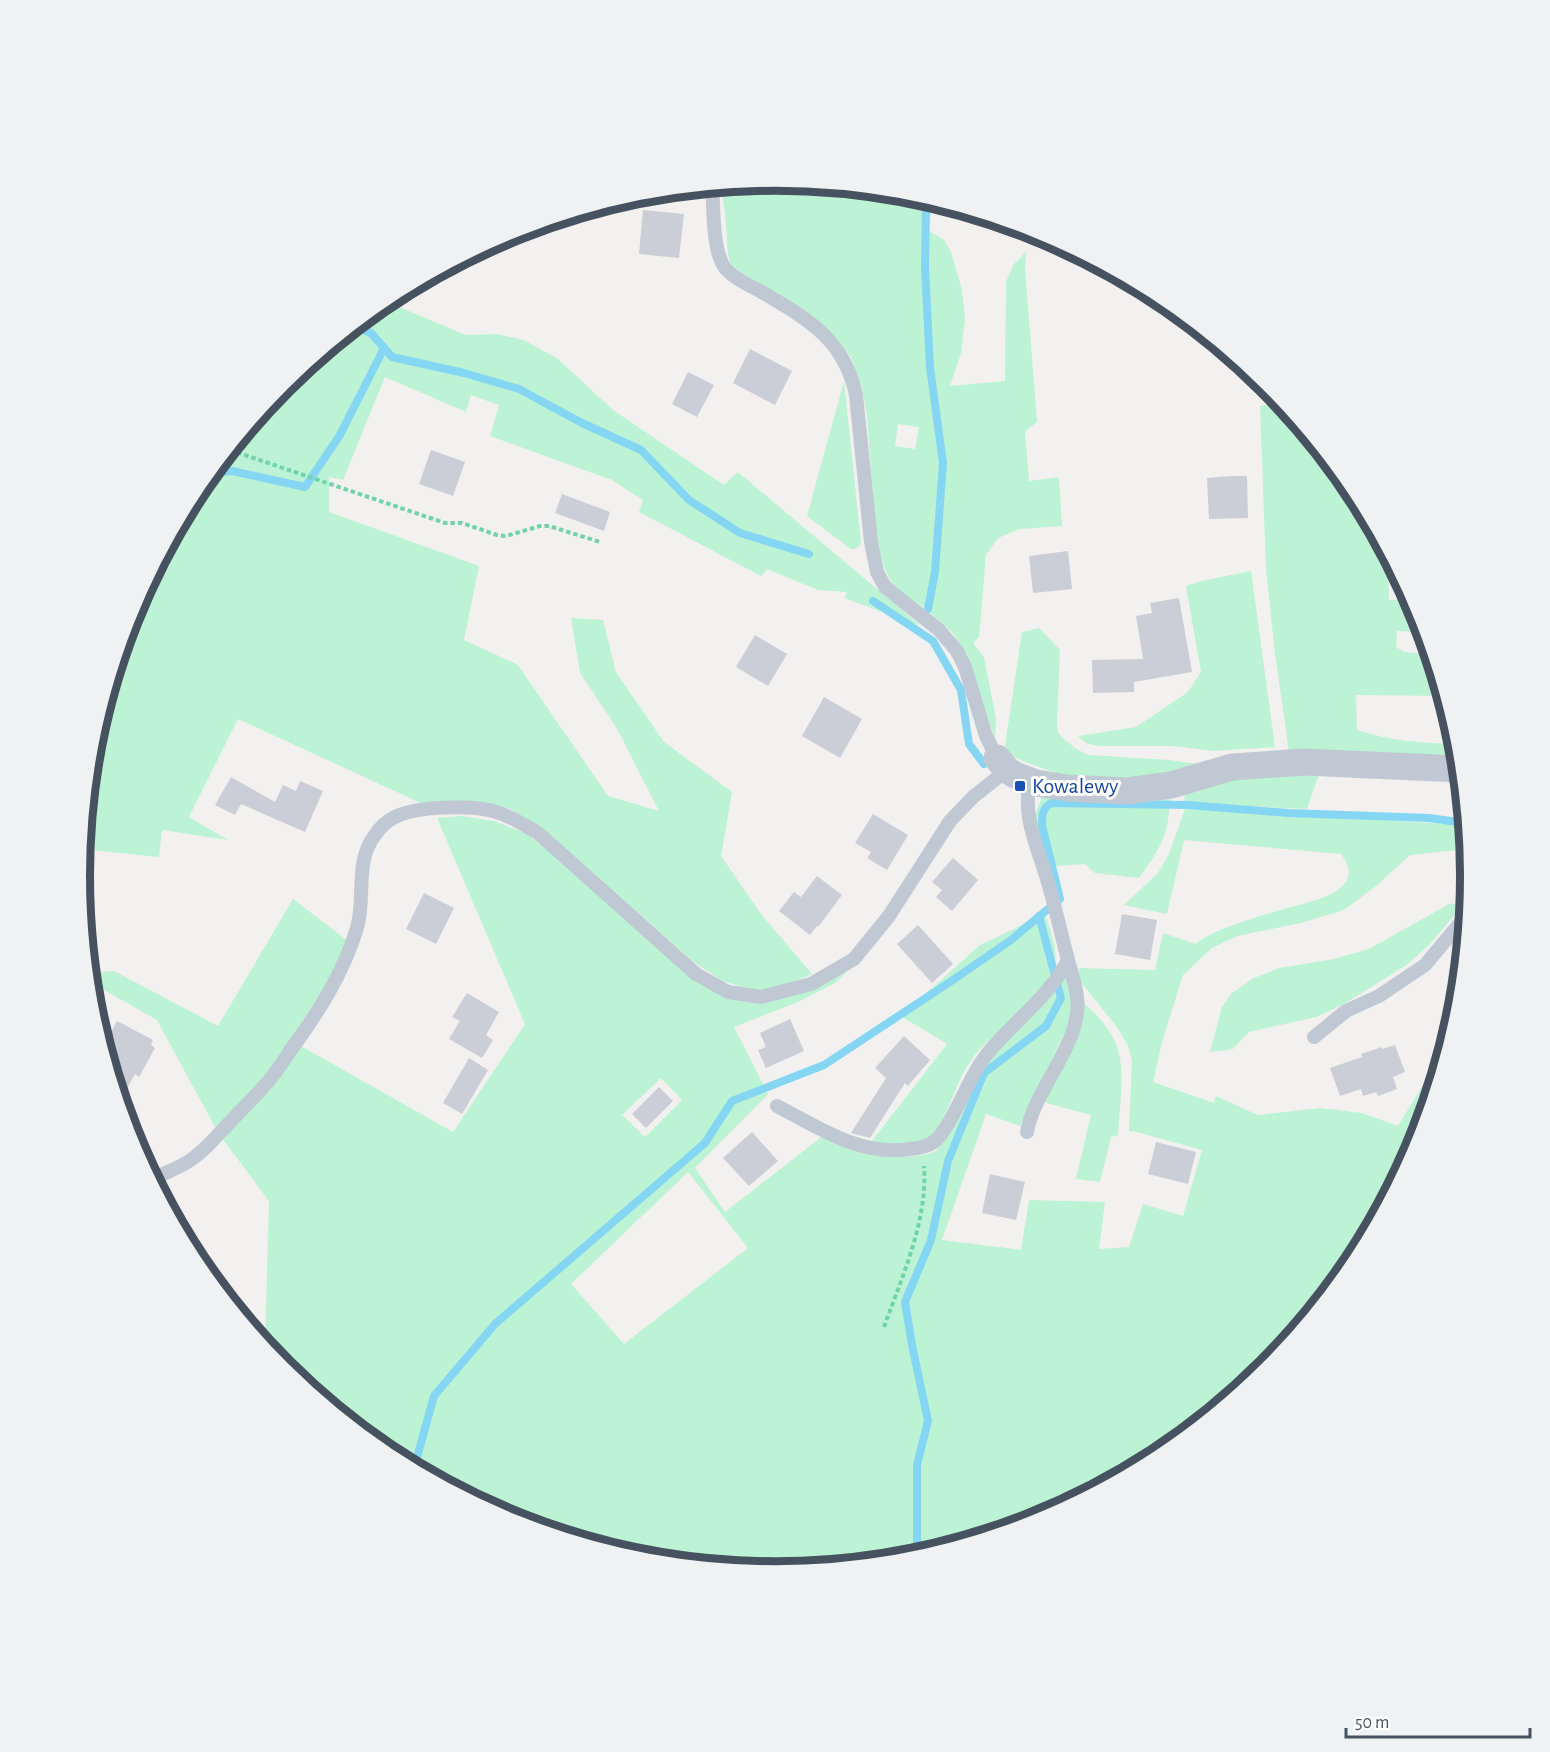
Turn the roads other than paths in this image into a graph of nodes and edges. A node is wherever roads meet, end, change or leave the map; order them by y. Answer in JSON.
{"nodes":[{"id":1,"x":713,"y":194,"type":"edge"},
{"id":2,"x":1451,"y":769,"type":"edge"},
{"id":3,"x":1011,"y":770,"type":"junction"},
{"id":4,"x":1459,"y":925,"type":"edge"},
{"id":5,"x":1068,"y":960,"type":"junction"},
{"id":6,"x":1314,"y":1037,"type":"dead end"},
{"id":7,"x":777,"y":1107,"type":"dead end"},
{"id":8,"x":1027,"y":1132,"type":"dead end"},
{"id":9,"x":159,"y":1176,"type":"edge"}],
"edges":[{"from":1,"to":3,"type":"lane"},
{"from":2,"to":3,"type":"street"},
{"from":3,"to":5,"type":"lane"},
{"from":3,"to":9,"type":"lane"},
{"from":4,"to":6,"type":"lane"},
{"from":5,"to":7,"type":"lane"},
{"from":5,"to":8,"type":"lane"}]}
